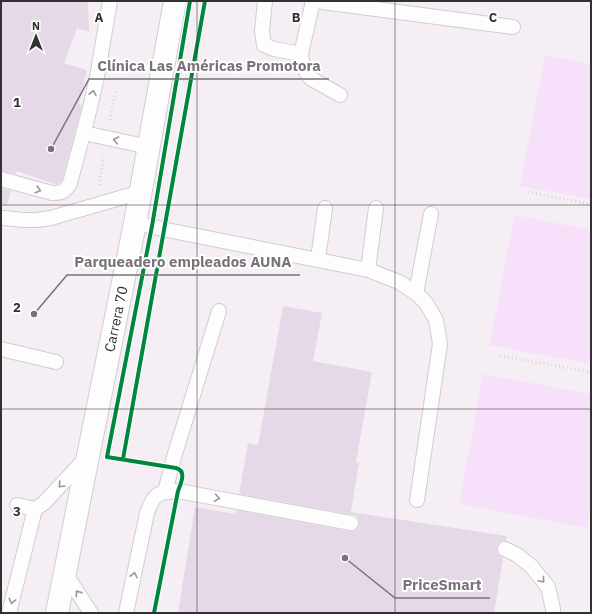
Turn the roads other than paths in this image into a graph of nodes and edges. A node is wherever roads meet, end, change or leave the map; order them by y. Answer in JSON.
{"nodes":[{"id":1,"x":110,"y":1,"type":"edge"},
{"id":2,"x":176,"y":1,"type":"edge"},
{"id":3,"x":265,"y":1,"type":"edge"},
{"id":4,"x":314,"y":1,"type":"edge"},
{"id":5,"x":513,"y":27,"type":"dead end"},
{"id":6,"x":301,"y":54,"type":"junction"},
{"id":7,"x":340,"y":96,"type":"dead end"},
{"id":8,"x":84,"y":133,"type":"junction"},
{"id":9,"x":149,"y":147,"type":"junction"},
{"id":10,"x":1,"y":179,"type":"edge"},
{"id":11,"x":141,"y":192,"type":"junction"},
{"id":12,"x":325,"y":208,"type":"dead end"},
{"id":13,"x":376,"y":208,"type":"dead end"},
{"id":14,"x":431,"y":214,"type":"dead end"},
{"id":15,"x":4,"y":218,"type":"dead end"},
{"id":16,"x":135,"y":223,"type":"junction"},
{"id":17,"x":318,"y":260,"type":"junction"},
{"id":18,"x":368,"y":270,"type":"junction"},
{"id":19,"x":416,"y":293,"type":"junction"},
{"id":20,"x":219,"y":312,"type":"dead end"},
{"id":21,"x":1,"y":349,"type":"edge"},
{"id":22,"x":56,"y":362,"type":"dead end"},
{"id":23,"x":88,"y":456,"type":"junction"},
{"id":24,"x":165,"y":492,"type":"junction"},
{"id":25,"x":417,"y":500,"type":"dead end"},
{"id":26,"x":17,"y":505,"type":"dead end"},
{"id":27,"x":35,"y":509,"type":"junction"},
{"id":28,"x":351,"y":523,"type":"dead end"},
{"id":29,"x":505,"y":549,"type":"dead end"},
{"id":30,"x":65,"y":573,"type":"junction"},
{"id":31,"x":9,"y":613,"type":"edge"},
{"id":32,"x":57,"y":613,"type":"edge"},
{"id":33,"x":91,"y":613,"type":"edge"},
{"id":34,"x":126,"y":613,"type":"edge"},
{"id":35,"x":553,"y":613,"type":"edge"}],
"edges":[{"from":8,"to":1,"type":"lane","one_way":true},
{"from":2,"to":9,"type":"main road","name":"Carrera 70"},
{"from":3,"to":6,"type":"lane"},
{"from":4,"to":5,"type":"lane"},
{"from":4,"to":6,"type":"lane"},
{"from":6,"to":7,"type":"lane"},
{"from":9,"to":8,"type":"lane","one_way":true},
{"from":10,"to":8,"type":"lane","one_way":true},
{"from":9,"to":11,"type":"main road","name":"Carrera 70"},
{"from":11,"to":15,"type":"lane"},
{"from":11,"to":16,"type":"main road","name":"Carrera 70"},
{"from":12,"to":17,"type":"lane"},
{"from":13,"to":18,"type":"lane"},
{"from":14,"to":19,"type":"lane"},
{"from":16,"to":17,"type":"lane"},
{"from":16,"to":23,"type":"main road","name":"Carrera 70"},
{"from":17,"to":18,"type":"lane"},
{"from":18,"to":19,"type":"lane"},
{"from":19,"to":25,"type":"lane"},
{"from":20,"to":24,"type":"lane"},
{"from":21,"to":22,"type":"lane"},
{"from":23,"to":27,"type":"lane","one_way":true},
{"from":23,"to":30,"type":"main road","name":"Carrera 70"},
{"from":24,"to":28,"type":"lane","one_way":true},
{"from":34,"to":24,"type":"lane","one_way":true},
{"from":26,"to":27,"type":"lane"},
{"from":27,"to":31,"type":"lane","one_way":true},
{"from":29,"to":35,"type":"lane","one_way":true},
{"from":30,"to":32,"type":"main road","name":"Carrera 70"},
{"from":33,"to":30,"type":"lane","one_way":true}]}
